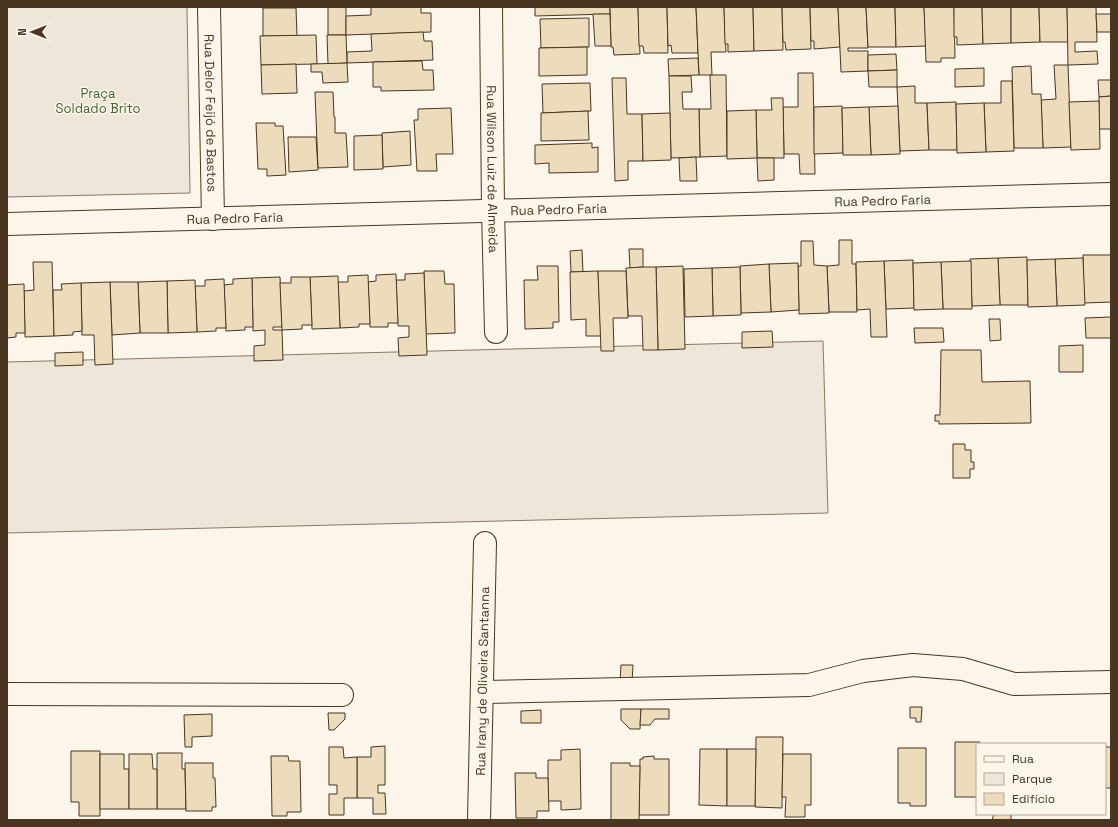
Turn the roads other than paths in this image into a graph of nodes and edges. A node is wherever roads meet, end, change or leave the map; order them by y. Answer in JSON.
{"nodes":[{"id":1,"x":209,"y":7,"type":"edge"},
{"id":2,"x":491,"y":7,"type":"edge"},
{"id":3,"x":1111,"y":194,"type":"edge"},
{"id":4,"x":493,"y":210,"type":"junction"},
{"id":5,"x":213,"y":219,"type":"junction"},
{"id":6,"x":7,"y":224,"type":"edge"},
{"id":7,"x":496,"y":332,"type":"dead end"},
{"id":8,"x":485,"y":543,"type":"dead end"},
{"id":9,"x":1111,"y":682,"type":"edge"},
{"id":10,"x":482,"y":692,"type":"junction"},
{"id":11,"x":7,"y":694,"type":"edge"},
{"id":12,"x":342,"y":695,"type":"dead end"},
{"id":13,"x":479,"y":820,"type":"edge"}],
"edges":[{"from":1,"to":5,"type":"street","name":"Rua Delor Feijó de Bastos"},
{"from":2,"to":4,"type":"street","name":"Rua Wilson Luiz de Almeida"},
{"from":3,"to":4,"type":"street","name":"Rua Pedro Faria"},
{"from":4,"to":5,"type":"street","name":"Rua Pedro Faria"},
{"from":4,"to":7,"type":"street","name":"Rua Wilson Luiz de Almeida"},
{"from":5,"to":6,"type":"street","name":"Rua Pedro Faria"},
{"from":8,"to":10,"type":"street","name":"Rua Irany de Oliveira Santanna"},
{"from":9,"to":10,"type":"street"},
{"from":10,"to":13,"type":"street","name":"Rua Irany de Oliveira Santanna"},
{"from":11,"to":12,"type":"street"}]}
